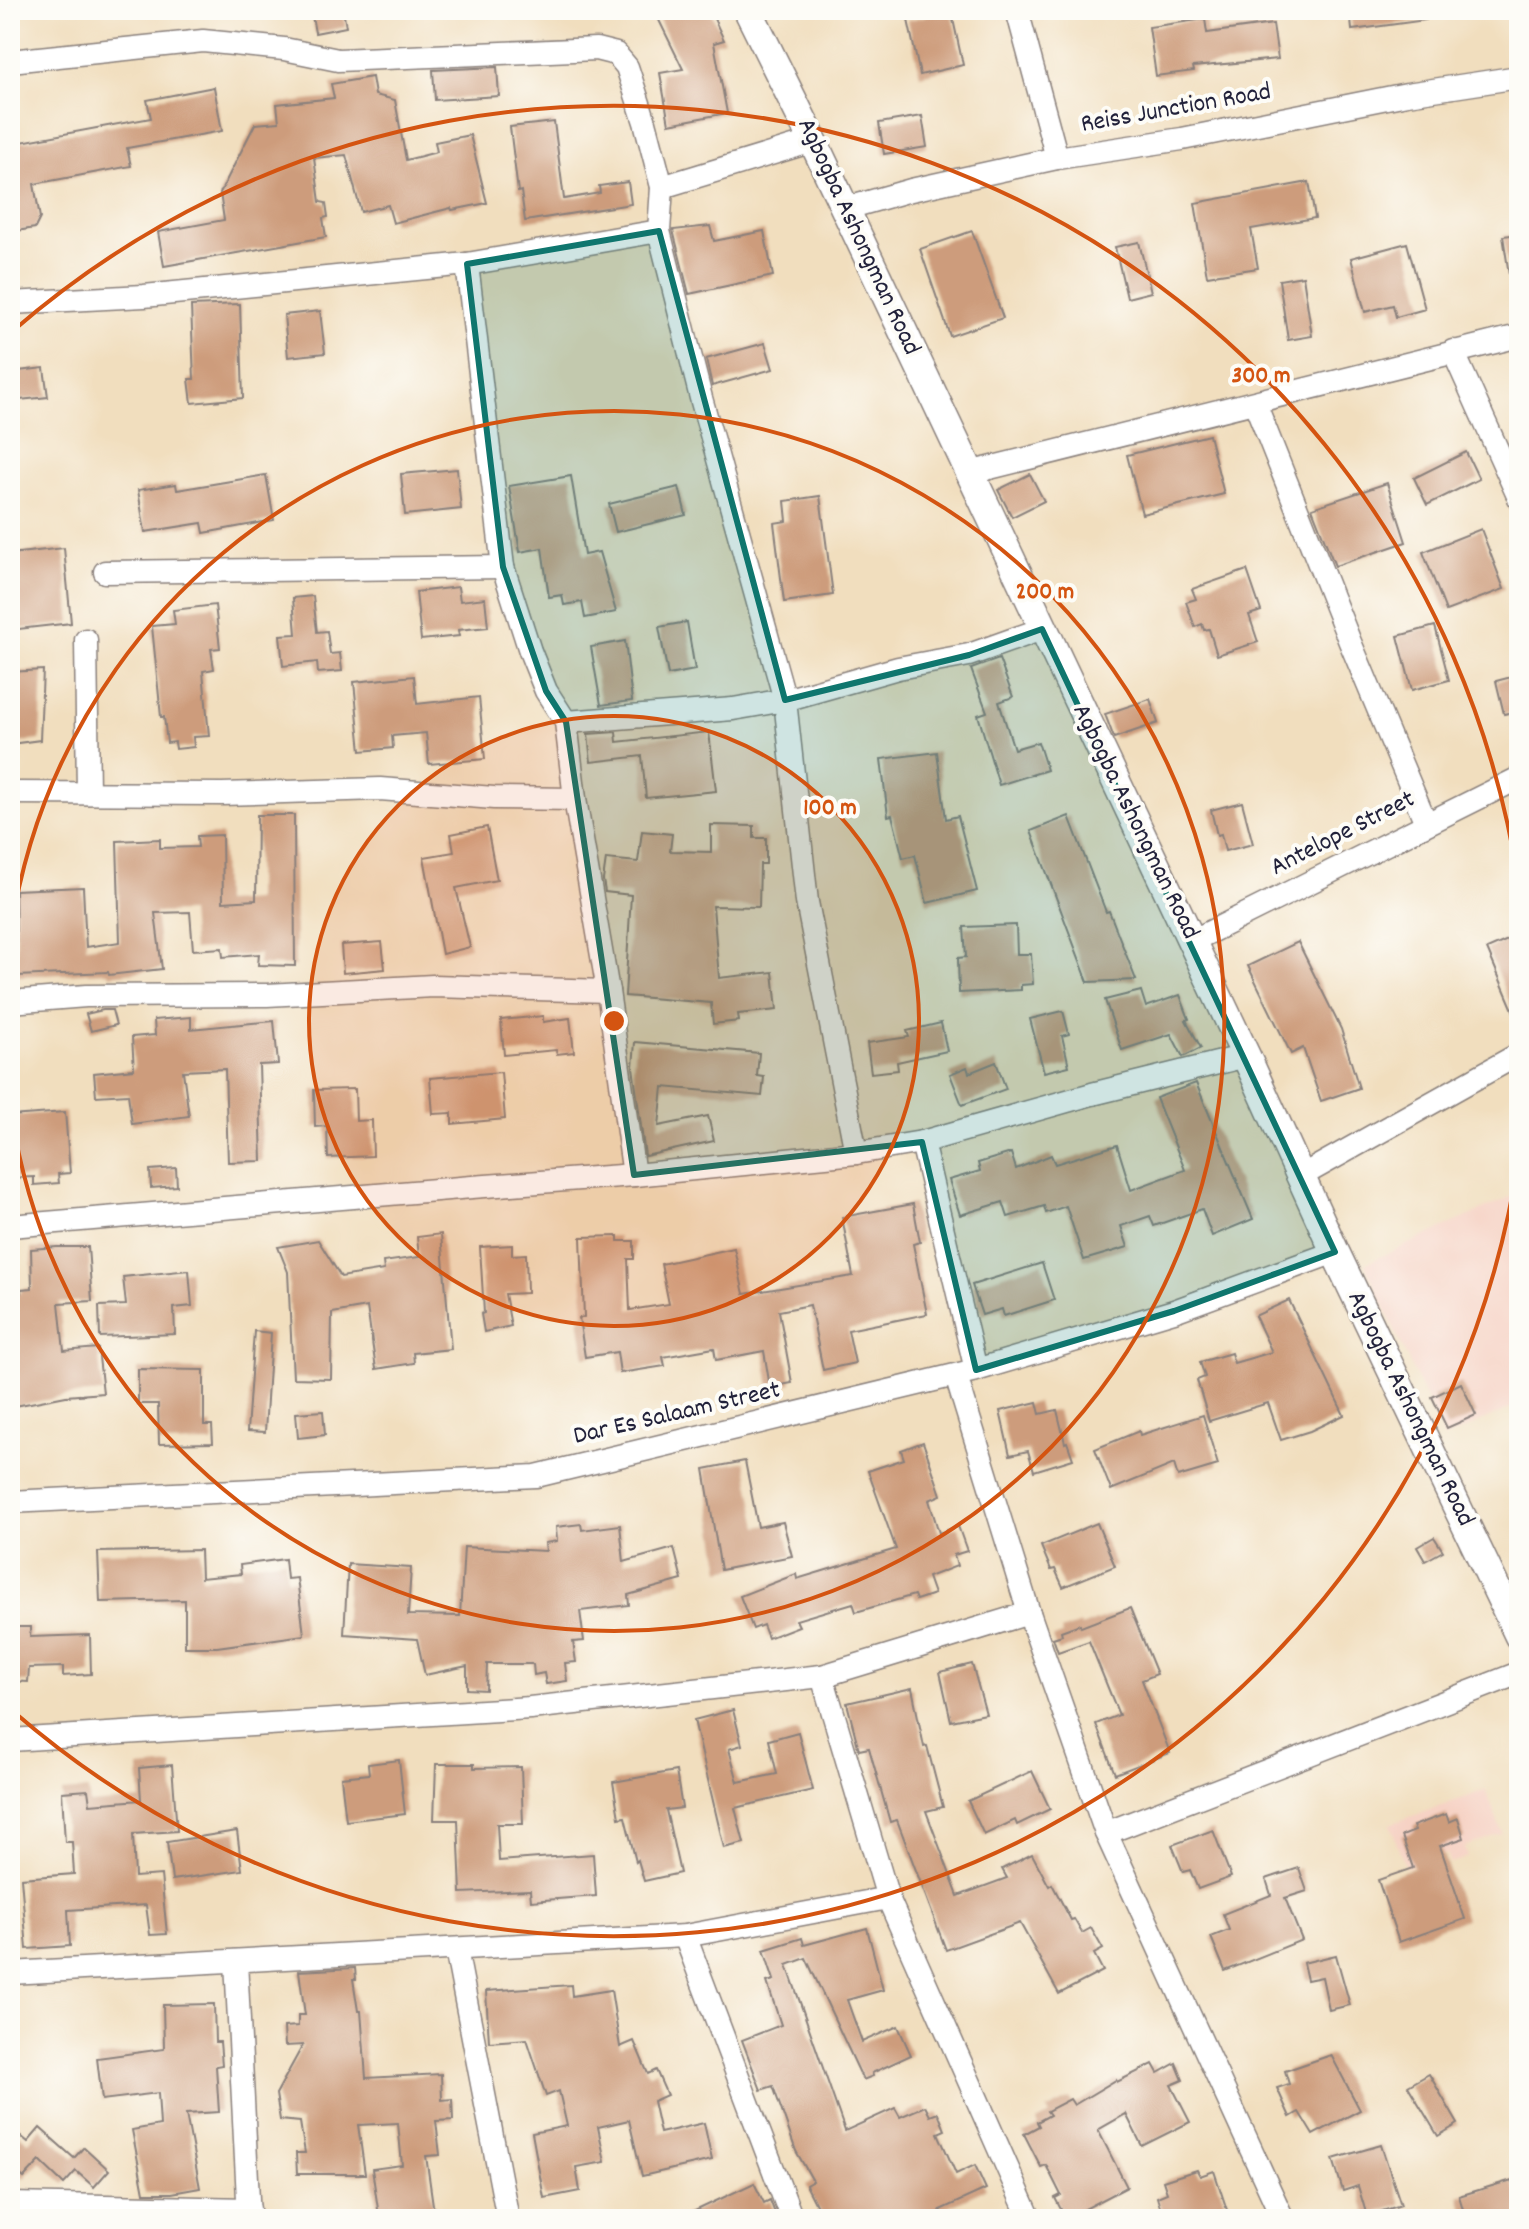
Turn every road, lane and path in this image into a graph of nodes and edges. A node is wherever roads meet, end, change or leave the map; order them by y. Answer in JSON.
{"nodes":[{"id":1,"x":748,"y":10,"type":"edge"},
{"id":2,"x":1017,"y":10,"type":"edge"},
{"id":3,"x":10,"y":61,"type":"edge"},
{"id":4,"x":1519,"y":77,"type":"edge"},
{"id":5,"x":813,"y":141,"type":"junction"},
{"id":6,"x":1057,"y":158,"type":"junction"},
{"id":7,"x":662,"y":187,"type":"junction"},
{"id":8,"x":844,"y":209,"type":"junction"},
{"id":9,"x":659,"y":231,"type":"junction"},
{"id":10,"x":467,"y":264,"type":"junction"},
{"id":11,"x":10,"y":303,"type":"edge"},
{"id":12,"x":1519,"y":336,"type":"edge"},
{"id":13,"x":1453,"y":351,"type":"junction"},
{"id":14,"x":1255,"y":403,"type":"junction"},
{"id":15,"x":969,"y":473,"type":"junction"},
{"id":16,"x":1519,"y":498,"type":"edge"},
{"id":17,"x":503,"y":567,"type":"junction"},
{"id":18,"x":105,"y":572,"type":"dead end"},
{"id":19,"x":1042,"y":629,"type":"junction"},
{"id":20,"x":86,"y":640,"type":"dead end"},
{"id":21,"x":785,"y":700,"type":"junction"},
{"id":22,"x":566,"y":722,"type":"junction"},
{"id":23,"x":1518,"y":780,"type":"edge"},
{"id":24,"x":10,"y":793,"type":"edge"},
{"id":25,"x":88,"y":793,"type":"junction"},
{"id":26,"x":575,"y":799,"type":"junction"},
{"id":27,"x":1426,"y":823,"type":"junction"},
{"id":28,"x":1192,"y":941,"type":"junction"},
{"id":29,"x":608,"y":991,"type":"junction"},
{"id":30,"x":10,"y":1002,"type":"edge"},
{"id":31,"x":1519,"y":1054,"type":"edge"},
{"id":32,"x":1246,"y":1056,"type":"junction"},
{"id":33,"x":922,"y":1142,"type":"junction"},
{"id":34,"x":856,"y":1153,"type":"junction"},
{"id":35,"x":634,"y":1175,"type":"junction"},
{"id":36,"x":1301,"y":1176,"type":"junction"},
{"id":37,"x":10,"y":1226,"type":"edge"},
{"id":38,"x":1335,"y":1252,"type":"junction"},
{"id":39,"x":966,"y":1373,"type":"junction"},
{"id":40,"x":10,"y":1502,"type":"edge"},
{"id":41,"x":1029,"y":1613,"type":"junction"},
{"id":42,"x":1519,"y":1636,"type":"edge"},
{"id":43,"x":1519,"y":1673,"type":"edge"},
{"id":44,"x":822,"y":1676,"type":"junction"},
{"id":45,"x":10,"y":1740,"type":"edge"},
{"id":46,"x":1106,"y":1833,"type":"junction"},
{"id":47,"x":888,"y":1898,"type":"junction"},
{"id":48,"x":685,"y":1936,"type":"junction"},
{"id":49,"x":456,"y":1949,"type":"junction"},
{"id":50,"x":236,"y":1961,"type":"junction"},
{"id":51,"x":10,"y":1973,"type":"edge"},
{"id":52,"x":20,"y":2209,"type":"edge"},
{"id":53,"x":249,"y":2214,"type":"edge"},
{"id":54,"x":508,"y":2219,"type":"edge"},
{"id":55,"x":792,"y":2219,"type":"edge"},
{"id":56,"x":1030,"y":2219,"type":"edge"},
{"id":57,"x":1283,"y":2219,"type":"edge"}],
"edges":[{"from":1,"to":5,"type":"street","name":"Agbogba Ashongman Road"},
{"from":2,"to":6,"type":"street"},
{"from":3,"to":7,"type":"street"},
{"from":4,"to":6,"type":"street","name":"Reiss Junction Road"},
{"from":5,"to":7,"type":"street"},
{"from":5,"to":8,"type":"street","name":"Agbogba Ashongman Road"},
{"from":6,"to":8,"type":"street","name":"Reiss Junction Road"},
{"from":7,"to":9,"type":"street"},
{"from":8,"to":15,"type":"street","name":"Agbogba Ashongman Road"},
{"from":9,"to":10,"type":"street"},
{"from":9,"to":21,"type":"street"},
{"from":10,"to":11,"type":"street"},
{"from":10,"to":17,"type":"street"},
{"from":12,"to":13,"type":"street"},
{"from":13,"to":14,"type":"street"},
{"from":13,"to":16,"type":"street"},
{"from":14,"to":15,"type":"street"},
{"from":14,"to":27,"type":"street"},
{"from":15,"to":19,"type":"street","name":"Agbogba Ashongman Road"},
{"from":17,"to":18,"type":"street"},
{"from":17,"to":22,"type":"street"},
{"from":19,"to":21,"type":"street"},
{"from":19,"to":28,"type":"street","name":"Agbogba Ashongman Road"},
{"from":20,"to":25,"type":"street"},
{"from":21,"to":22,"type":"street"},
{"from":21,"to":34,"type":"street"},
{"from":22,"to":26,"type":"street"},
{"from":23,"to":27,"type":"street","name":"Antelope Street"},
{"from":24,"to":25,"type":"street"},
{"from":25,"to":26,"type":"street"},
{"from":26,"to":29,"type":"street"},
{"from":27,"to":28,"type":"street","name":"Antelope Street"},
{"from":28,"to":32,"type":"street","name":"Agbogba Ashongman Road"},
{"from":29,"to":30,"type":"street"},
{"from":29,"to":35,"type":"street"},
{"from":31,"to":36,"type":"street"},
{"from":32,"to":33,"type":"street"},
{"from":32,"to":36,"type":"street","name":"Agbogba Ashongman Road"},
{"from":33,"to":34,"type":"street"},
{"from":33,"to":39,"type":"street"},
{"from":34,"to":35,"type":"street"},
{"from":35,"to":37,"type":"street"},
{"from":36,"to":38,"type":"street","name":"Agbogba Ashongman Road"},
{"from":38,"to":39,"type":"street","name":"Dar Es Salaam Street"},
{"from":38,"to":42,"type":"street","name":"Agbogba Ashongman Road"},
{"from":39,"to":40,"type":"street","name":"Dar Es Salaam Street"},
{"from":39,"to":41,"type":"street"},
{"from":41,"to":44,"type":"street"},
{"from":41,"to":46,"type":"street"},
{"from":43,"to":46,"type":"street"},
{"from":44,"to":45,"type":"street"},
{"from":44,"to":47,"type":"street"},
{"from":46,"to":57,"type":"street"},
{"from":47,"to":48,"type":"street"},
{"from":47,"to":56,"type":"street"},
{"from":48,"to":49,"type":"street"},
{"from":48,"to":55,"type":"street"},
{"from":49,"to":50,"type":"street"},
{"from":49,"to":54,"type":"street"},
{"from":50,"to":51,"type":"street"},
{"from":50,"to":53,"type":"street"},
{"from":52,"to":53,"type":"street"}]}
